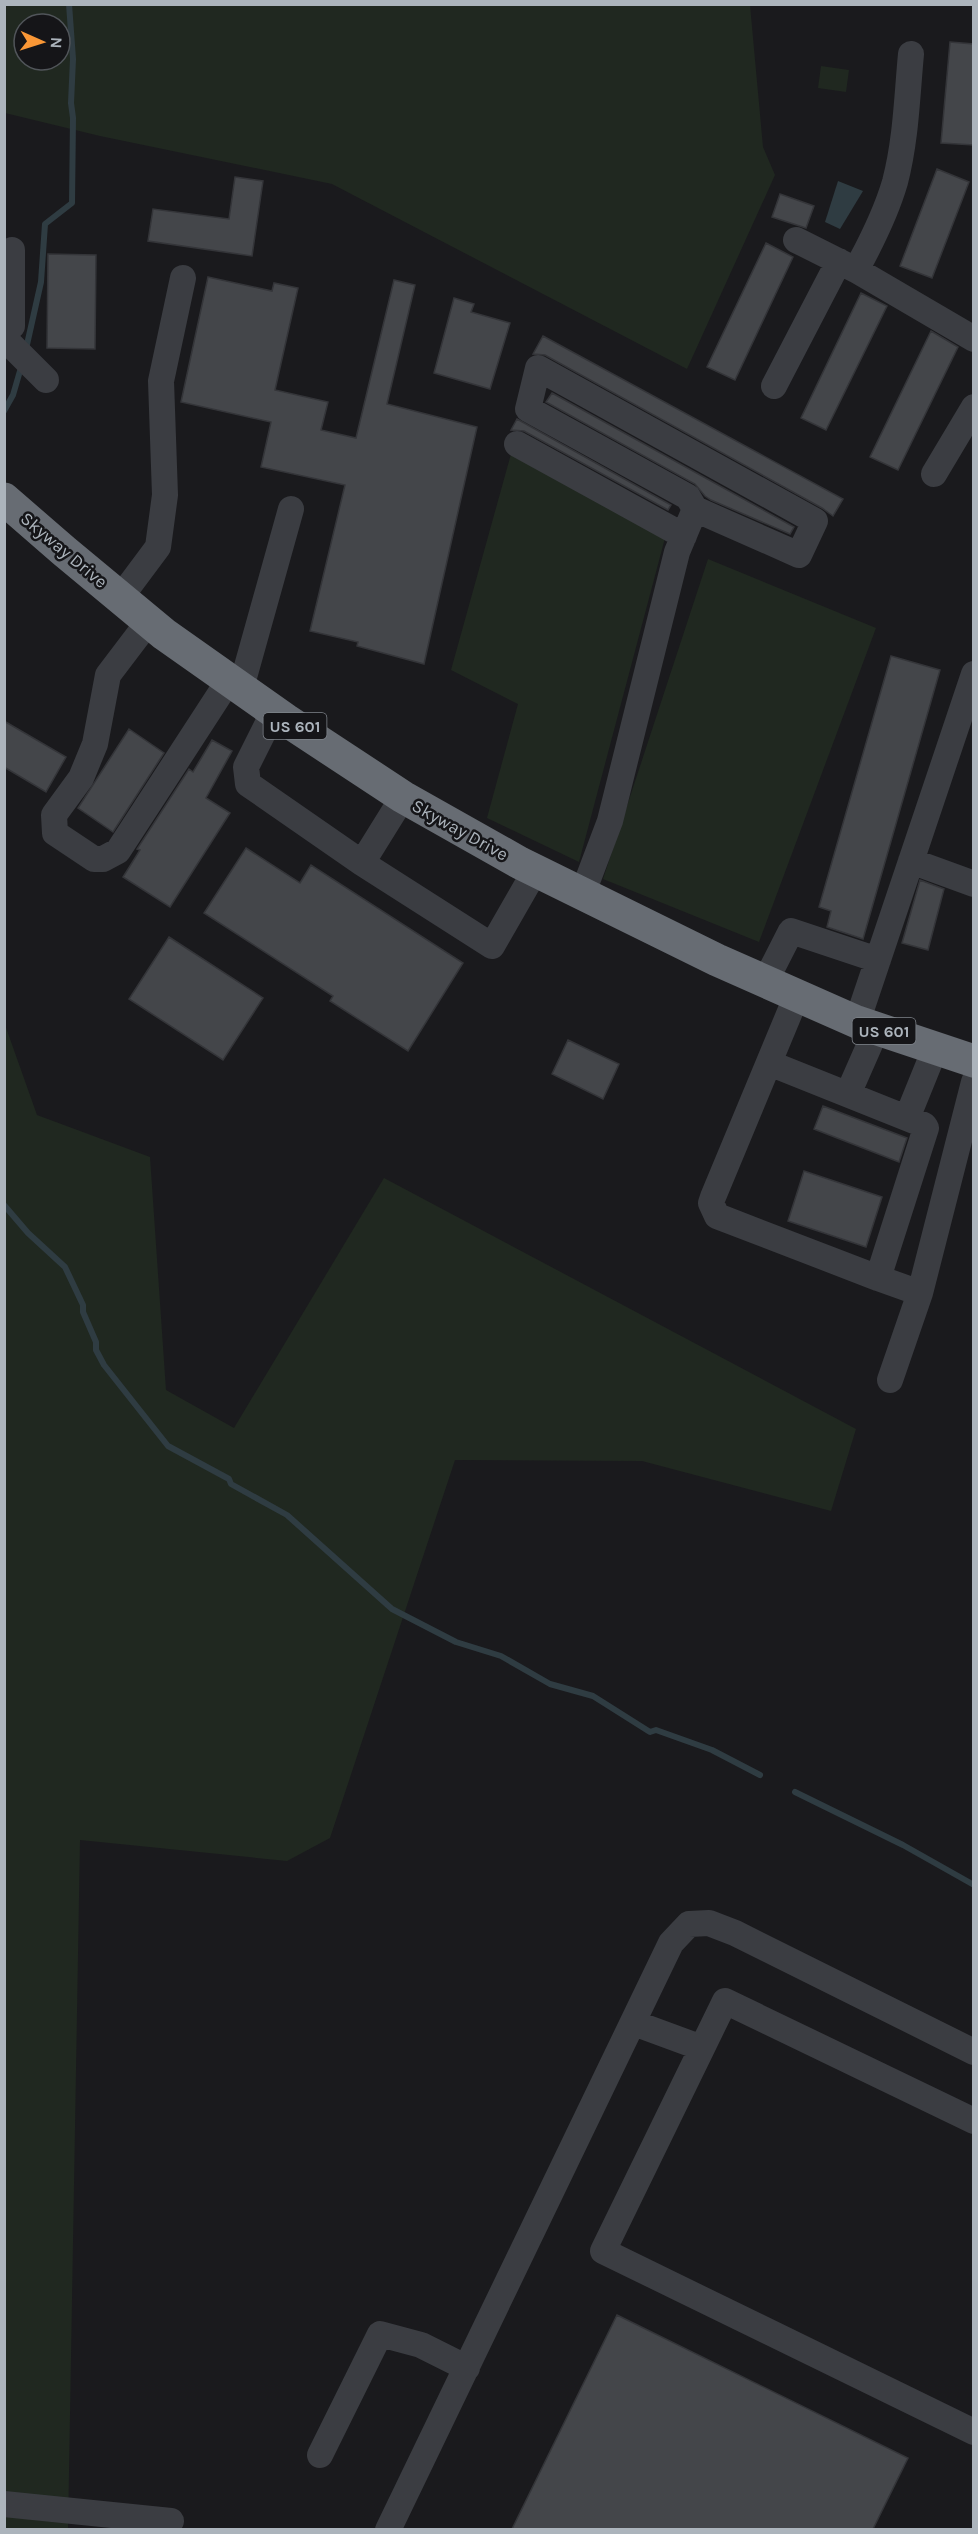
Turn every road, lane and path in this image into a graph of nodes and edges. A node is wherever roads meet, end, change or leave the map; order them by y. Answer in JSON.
{"nodes":[{"id":1,"x":911,"y":54,"type":"dead end"},
{"id":2,"x":796,"y":240,"type":"dead end"},
{"id":3,"x":12,"y":250,"type":"dead end"},
{"id":4,"x":847,"y":266,"type":"junction"},
{"id":5,"x":183,"y":278,"type":"dead end"},
{"id":6,"x":4,"y":333,"type":"edge"},
{"id":7,"x":4,"y":338,"type":"edge"},
{"id":8,"x":974,"y":339,"type":"edge"},
{"id":9,"x":46,"y":380,"type":"dead end"},
{"id":10,"x":774,"y":386,"type":"dead end"},
{"id":11,"x":974,"y":407,"type":"edge"},
{"id":12,"x":517,"y":444,"type":"dead end"},
{"id":13,"x":934,"y":474,"type":"dead end"},
{"id":14,"x":4,"y":499,"type":"edge"},
{"id":15,"x":291,"y":508,"type":"dead end"},
{"id":16,"x":695,"y":509,"type":"junction"},
{"id":17,"x":684,"y":536,"type":"junction"},
{"id":18,"x":120,"y":598,"type":"junction"},
{"id":19,"x":149,"y":621,"type":"junction"},
{"id":20,"x":974,"y":674,"type":"edge"},
{"id":21,"x":235,"y":684,"type":"junction"},
{"id":22,"x":274,"y":711,"type":"junction"},
{"id":23,"x":403,"y":797,"type":"junction"},
{"id":24,"x":911,"y":861,"type":"junction"},
{"id":25,"x":362,"y":863,"type":"junction"},
{"id":26,"x":535,"y":871,"type":"junction"},
{"id":27,"x":974,"y":884,"type":"edge"},
{"id":28,"x":582,"y":895,"type":"junction"},
{"id":29,"x":878,"y":960,"type":"junction"},
{"id":30,"x":766,"y":981,"type":"junction"},
{"id":31,"x":797,"y":995,"type":"junction"},
{"id":32,"x":867,"y":1025,"type":"junction"},
{"id":33,"x":935,"y":1049,"type":"junction"},
{"id":34,"x":974,"y":1061,"type":"edge"},
{"id":35,"x":769,"y":1063,"type":"junction"},
{"id":36,"x":974,"y":1082,"type":"edge"},
{"id":37,"x":848,"y":1094,"type":"junction"},
{"id":38,"x":907,"y":1118,"type":"junction"},
{"id":39,"x":903,"y":1201,"type":"junction"},
{"id":40,"x":940,"y":1213,"type":"junction"},
{"id":41,"x":878,"y":1278,"type":"junction"},
{"id":42,"x":920,"y":1293,"type":"junction"},
{"id":43,"x":890,"y":1380,"type":"dead end"},
{"id":44,"x":634,"y":2023,"type":"junction"},
{"id":45,"x":702,"y":2048,"type":"junction"},
{"id":46,"x":974,"y":2052,"type":"edge"},
{"id":47,"x":974,"y":2121,"type":"edge"},
{"id":48,"x":467,"y":2368,"type":"junction"},
{"id":49,"x":974,"y":2432,"type":"edge"},
{"id":50,"x":321,"y":2455,"type":"dead end"},
{"id":51,"x":4,"y":2504,"type":"edge"},
{"id":52,"x":171,"y":2521,"type":"dead end"},
{"id":53,"x":388,"y":2529,"type":"edge"}],
"edges":[{"from":1,"to":4,"type":"lane"},
{"from":2,"to":4,"type":"lane"},
{"from":3,"to":6,"type":"lane"},
{"from":4,"to":8,"type":"lane"},
{"from":4,"to":10,"type":"lane"},
{"from":5,"to":18,"type":"lane"},
{"from":7,"to":9,"type":"lane"},
{"from":11,"to":13,"type":"lane"},
{"from":12,"to":17,"type":"lane"},
{"from":14,"to":18,"type":"highway","name":"Skyway Drive","number":"US 601"},
{"from":15,"to":21,"type":"lane"},
{"from":16,"to":16,"type":"lane"},
{"from":16,"to":17,"type":"lane"},
{"from":17,"to":28,"type":"lane"},
{"from":18,"to":19,"type":"highway","name":"Skyway Drive","number":"US 601"},
{"from":19,"to":21,"type":"highway","name":"Skyway Drive","number":"US 601"},
{"from":19,"to":21,"type":"lane"},
{"from":20,"to":24,"type":"lane"},
{"from":21,"to":22,"type":"highway","name":"Skyway Drive","number":"US 601"},
{"from":22,"to":23,"type":"highway","name":"Skyway Drive","number":"US 601"},
{"from":22,"to":25,"type":"lane"},
{"from":23,"to":25,"type":"lane"},
{"from":23,"to":26,"type":"highway","name":"Skyway Drive","number":"US 601"},
{"from":24,"to":27,"type":"lane"},
{"from":24,"to":29,"type":"lane"},
{"from":25,"to":26,"type":"lane"},
{"from":26,"to":28,"type":"highway","name":"Skyway Drive","number":"US 601"},
{"from":28,"to":30,"type":"highway","name":"Skyway Drive","number":"US 601"},
{"from":29,"to":30,"type":"lane"},
{"from":29,"to":32,"type":"lane"},
{"from":30,"to":31,"type":"highway","name":"Skyway Drive","number":"US 601"},
{"from":31,"to":32,"type":"highway","name":"Skyway Drive","number":"US 601"},
{"from":31,"to":35,"type":"lane"},
{"from":32,"to":33,"type":"highway","name":"Skyway Drive","number":"US 601"},
{"from":32,"to":37,"type":"lane"},
{"from":33,"to":34,"type":"highway","name":"Skyway Drive","number":"US 601"},
{"from":33,"to":38,"type":"lane"},
{"from":35,"to":37,"type":"lane"},
{"from":35,"to":41,"type":"lane"},
{"from":36,"to":40,"type":"lane"},
{"from":37,"to":38,"type":"lane"},
{"from":38,"to":39,"type":"lane"},
{"from":39,"to":40,"type":"lane"},
{"from":39,"to":41,"type":"lane"},
{"from":40,"to":42,"type":"lane"},
{"from":41,"to":42,"type":"lane"},
{"from":42,"to":43,"type":"lane"},
{"from":44,"to":45,"type":"lane"},
{"from":44,"to":46,"type":"lane"},
{"from":44,"to":48,"type":"lane"},
{"from":45,"to":47,"type":"lane"},
{"from":45,"to":49,"type":"lane"},
{"from":48,"to":50,"type":"lane"},
{"from":48,"to":53,"type":"lane"},
{"from":51,"to":52,"type":"lane"}]}
